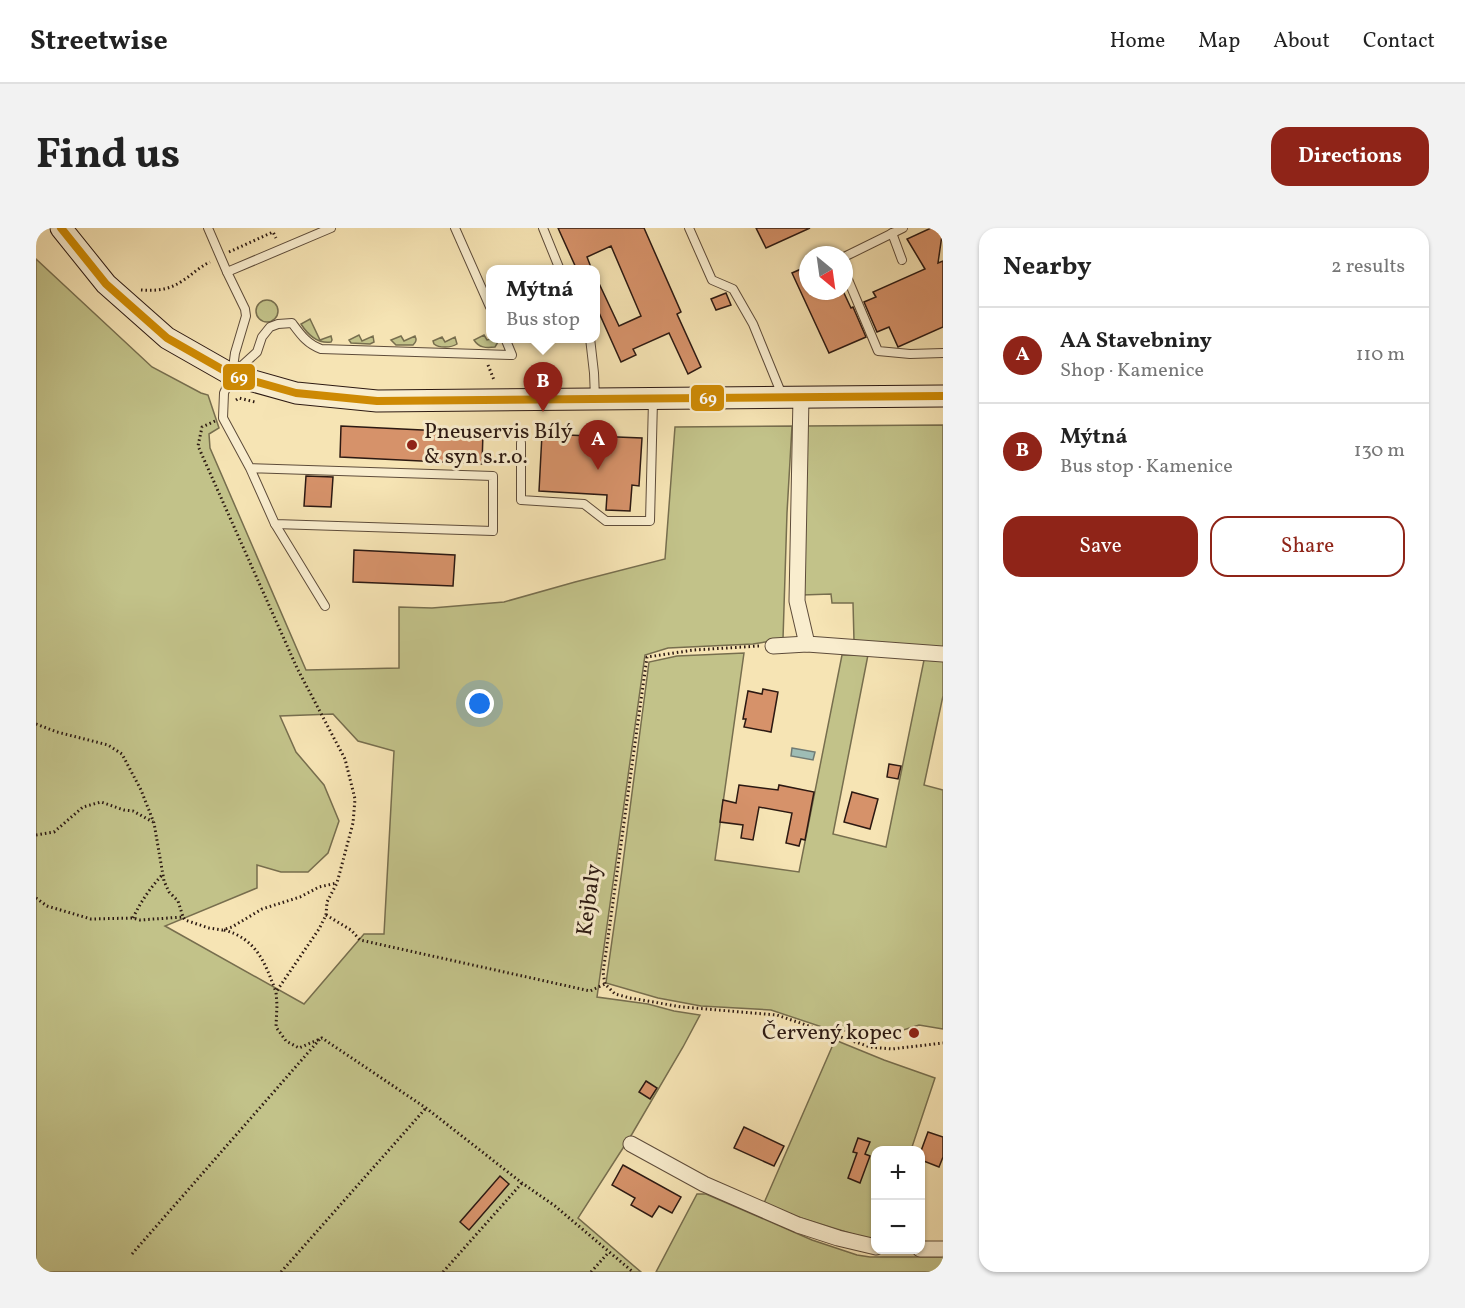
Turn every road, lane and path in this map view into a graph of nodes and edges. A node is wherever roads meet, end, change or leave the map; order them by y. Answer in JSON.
{"nodes":[{"id":1,"x":60,"y":228,"type":"edge"},
{"id":2,"x":208,"y":228,"type":"edge"},
{"id":3,"x":332,"y":228,"type":"edge"},
{"id":4,"x":455,"y":228,"type":"edge"},
{"id":5,"x":543,"y":228,"type":"edge"},
{"id":6,"x":689,"y":228,"type":"edge"},
{"id":7,"x":903,"y":228,"type":"edge"},
{"id":8,"x":892,"y":233,"type":"junction"},
{"id":9,"x":853,"y":252,"type":"edge"},
{"id":10,"x":902,"y":260,"type":"dead end"},
{"id":11,"x":556,"y":265,"type":"edge"},
{"id":12,"x":228,"y":272,"type":"junction"},
{"id":13,"x":853,"y":291,"type":"edge"},
{"id":14,"x":486,"y":298,"type":"edge"},
{"id":15,"x":507,"y":343,"type":"edge"},
{"id":16,"x":590,"y":343,"type":"edge"},
{"id":17,"x":943,"y":353,"type":"edge"},
{"id":18,"x":232,"y":375,"type":"junction"},
{"id":19,"x":943,"y":396,"type":"edge"},
{"id":20,"x":792,"y":398,"type":"junction"},
{"id":21,"x":595,"y":399,"type":"junction"},
{"id":22,"x":653,"y":399,"type":"junction"},
{"id":23,"x":263,"y":404,"type":"dead end"},
{"id":24,"x":223,"y":418,"type":"junction"},
{"id":25,"x":521,"y":443,"type":"dead end"},
{"id":26,"x":250,"y":468,"type":"junction"},
{"id":27,"x":275,"y":524,"type":"junction"},
{"id":28,"x":325,"y":606,"type":"dead end"},
{"id":29,"x":807,"y":644,"type":"junction"},
{"id":30,"x":773,"y":646,"type":"joint"},
{"id":31,"x":943,"y":654,"type":"edge"},
{"id":32,"x":36,"y":724,"type":"edge"},
{"id":33,"x":154,"y":823,"type":"junction"},
{"id":34,"x":36,"y":835,"type":"edge"},
{"id":35,"x":163,"y":874,"type":"junction"},
{"id":36,"x":337,"y":883,"type":"junction"},
{"id":37,"x":36,"y":898,"type":"edge"},
{"id":38,"x":326,"y":915,"type":"junction"},
{"id":39,"x":183,"y":917,"type":"junction"},
{"id":40,"x":133,"y":918,"type":"junction"},
{"id":41,"x":222,"y":930,"type":"junction"},
{"id":42,"x":605,"y":984,"type":"junction"},
{"id":43,"x":276,"y":992,"type":"junction"},
{"id":44,"x":322,"y":1038,"type":"junction"},
{"id":45,"x":943,"y":1043,"type":"edge"},
{"id":46,"x":426,"y":1108,"type":"junction"},
{"id":47,"x":631,"y":1144,"type":"dead end"},
{"id":48,"x":522,"y":1183,"type":"junction"},
{"id":49,"x":871,"y":1246,"type":"edge"},
{"id":50,"x":925,"y":1249,"type":"edge"},
{"id":51,"x":943,"y":1249,"type":"edge"},
{"id":52,"x":609,"y":1252,"type":"junction"},
{"id":53,"x":132,"y":1254,"type":"dead end"},
{"id":54,"x":281,"y":1272,"type":"edge"},
{"id":55,"x":443,"y":1272,"type":"edge"},
{"id":56,"x":591,"y":1272,"type":"edge"},
{"id":57,"x":633,"y":1272,"type":"edge"}],
"edges":[{"from":1,"to":18,"type":"street"},
{"from":2,"to":12,"type":"lane"},
{"from":3,"to":12,"type":"lane"},
{"from":4,"to":14,"type":"lane"},
{"from":5,"to":11,"type":"lane"},
{"from":6,"to":20,"type":"lane"},
{"from":7,"to":8,"type":"lane"},
{"from":8,"to":9,"type":"lane"},
{"from":8,"to":10,"type":"lane"},
{"from":12,"to":18,"type":"lane"},
{"from":13,"to":17,"type":"lane"},
{"from":15,"to":18,"type":"lane"},
{"from":16,"to":21,"type":"lane"},
{"from":18,"to":21,"type":"street"},
{"from":18,"to":24,"type":"lane"},
{"from":19,"to":20,"type":"street"},
{"from":20,"to":22,"type":"street"},
{"from":20,"to":29,"type":"street"},
{"from":21,"to":22,"type":"street"},
{"from":22,"to":25,"type":"lane"},
{"from":23,"to":24,"type":"path"},
{"from":24,"to":26,"type":"lane"},
{"from":24,"to":36,"type":"path"},
{"from":26,"to":27,"type":"lane"},
{"from":26,"to":27,"type":"lane"},
{"from":27,"to":28,"type":"lane"},
{"from":29,"to":30,"type":"street"},
{"from":29,"to":31,"type":"street"},
{"from":30,"to":42,"type":"path","name":"Kejbaly"},
{"from":32,"to":33,"type":"path"},
{"from":33,"to":34,"type":"path"},
{"from":33,"to":35,"type":"path"},
{"from":35,"to":39,"type":"path"},
{"from":35,"to":40,"type":"path"},
{"from":36,"to":38,"type":"path"},
{"from":36,"to":41,"type":"path"},
{"from":37,"to":40,"type":"path"},
{"from":38,"to":42,"type":"path"},
{"from":38,"to":43,"type":"path"},
{"from":39,"to":40,"type":"path"},
{"from":39,"to":41,"type":"path"},
{"from":41,"to":43,"type":"path"},
{"from":42,"to":45,"type":"path"},
{"from":43,"to":44,"type":"path"},
{"from":44,"to":46,"type":"path"},
{"from":44,"to":53,"type":"path"},
{"from":46,"to":48,"type":"path"},
{"from":46,"to":54,"type":"path"},
{"from":47,"to":49,"type":"street"},
{"from":48,"to":52,"type":"path"},
{"from":48,"to":55,"type":"path"},
{"from":50,"to":51,"type":"street"},
{"from":52,"to":56,"type":"path"},
{"from":52,"to":57,"type":"path"}]}
